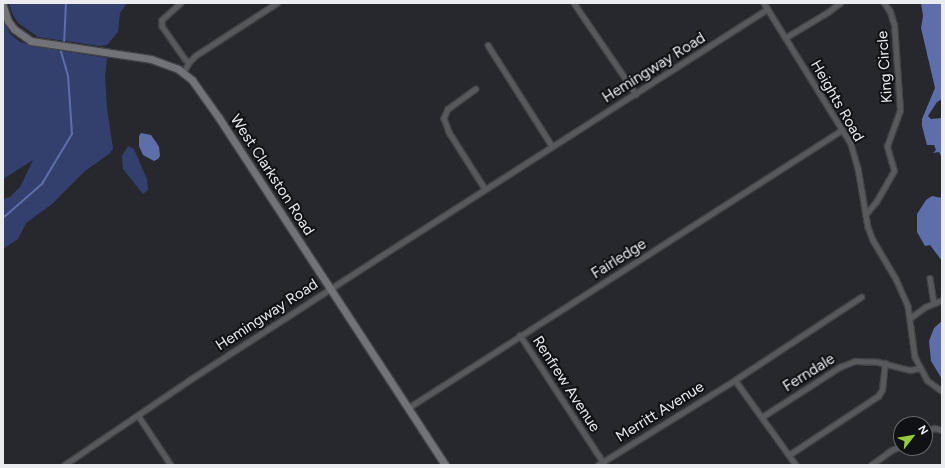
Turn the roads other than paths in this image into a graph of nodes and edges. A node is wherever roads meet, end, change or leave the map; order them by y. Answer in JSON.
{"nodes":[{"id":1,"x":181,"y":3,"type":"edge"},
{"id":2,"x":277,"y":3,"type":"edge"},
{"id":3,"x":574,"y":3,"type":"edge"},
{"id":4,"x":764,"y":3,"type":"edge"},
{"id":5,"x":840,"y":3,"type":"edge"},
{"id":6,"x":884,"y":3,"type":"edge"},
{"id":7,"x":3,"y":6,"type":"edge"},
{"id":8,"x":768,"y":9,"type":"junction"},
{"id":9,"x":785,"y":38,"type":"junction"},
{"id":10,"x":488,"y":45,"type":"dead end"},
{"id":11,"x":189,"y":62,"type":"junction"},
{"id":12,"x":183,"y":73,"type":"junction"},
{"id":13,"x":476,"y":89,"type":"dead end"},
{"id":14,"x":636,"y":94,"type":"junction"},
{"id":15,"x":842,"y":130,"type":"junction"},
{"id":16,"x":552,"y":146,"type":"junction"},
{"id":17,"x":485,"y":189,"type":"junction"},
{"id":18,"x":865,"y":215,"type":"junction"},
{"id":19,"x":930,"y":278,"type":"dead end"},
{"id":20,"x":330,"y":288,"type":"junction"},
{"id":21,"x":860,"y":297,"type":"dead end"},
{"id":22,"x":942,"y":300,"type":"edge"},
{"id":23,"x":934,"y":302,"type":"junction"},
{"id":24,"x":910,"y":318,"type":"junction"},
{"id":25,"x":520,"y":335,"type":"junction"},
{"id":26,"x":885,"y":363,"type":"junction"},
{"id":27,"x":920,"y":368,"type":"junction"},
{"id":28,"x":735,"y":380,"type":"junction"},
{"id":29,"x":942,"y":391,"type":"edge"},
{"id":30,"x":408,"y":408,"type":"junction"},
{"id":31,"x":138,"y":415,"type":"junction"},
{"id":32,"x":762,"y":417,"type":"junction"},
{"id":33,"x":893,"y":450,"type":"edge"},
{"id":34,"x":790,"y":456,"type":"junction"},
{"id":35,"x":604,"y":463,"type":"edge"},
{"id":36,"x":64,"y":465,"type":"edge"},
{"id":37,"x":171,"y":465,"type":"edge"},
{"id":38,"x":445,"y":465,"type":"edge"},
{"id":39,"x":598,"y":465,"type":"edge"},
{"id":40,"x":796,"y":465,"type":"edge"},
{"id":41,"x":871,"y":465,"type":"edge"}],
"edges":[{"from":1,"to":11,"type":"street"},
{"from":2,"to":11,"type":"street"},
{"from":3,"to":14,"type":"street"},
{"from":4,"to":8,"type":"street","name":"Heights Road"},
{"from":5,"to":9,"type":"street"},
{"from":6,"to":18,"type":"street","name":"King Circle"},
{"from":7,"to":12,"type":"main road","name":"West Clarkston Road"},
{"from":8,"to":9,"type":"street","name":"Heights Road"},
{"from":8,"to":14,"type":"street","name":"Hemingway Road"},
{"from":9,"to":15,"type":"street","name":"Heights Road"},
{"from":10,"to":16,"type":"street"},
{"from":11,"to":12,"type":"street"},
{"from":12,"to":20,"type":"main road","name":"West Clarkston Road"},
{"from":13,"to":17,"type":"street"},
{"from":14,"to":16,"type":"street","name":"Hemingway Road"},
{"from":15,"to":18,"type":"street","name":"Heights Road"},
{"from":15,"to":25,"type":"street","name":"Fairledge"},
{"from":16,"to":17,"type":"street","name":"Hemingway Road"},
{"from":17,"to":20,"type":"street","name":"Hemingway Road"},
{"from":18,"to":24,"type":"street","name":"Heights Road"},
{"from":19,"to":23,"type":"street"},
{"from":20,"to":30,"type":"main road","name":"West Clarkston Road"},
{"from":20,"to":31,"type":"street","name":"Hemingway Road"},
{"from":21,"to":28,"type":"street","name":"Merritt Avenue"},
{"from":22,"to":23,"type":"street"},
{"from":23,"to":24,"type":"street"},
{"from":24,"to":27,"type":"street","name":"Heights Road"},
{"from":25,"to":30,"type":"street","name":"Fairledge"},
{"from":25,"to":35,"type":"street","name":"Renfrew Avenue"},
{"from":26,"to":27,"type":"street","name":"Ferndale"},
{"from":26,"to":32,"type":"street","name":"Ferndale"},
{"from":26,"to":34,"type":"street"},
{"from":27,"to":29,"type":"street","name":"Heights Road"},
{"from":28,"to":32,"type":"street"},
{"from":28,"to":35,"type":"street","name":"Merritt Avenue"},
{"from":30,"to":38,"type":"main road","name":"West Clarkston Road"},
{"from":31,"to":36,"type":"street","name":"Hemingway Road"},
{"from":31,"to":37,"type":"street"},
{"from":32,"to":34,"type":"street"},
{"from":33,"to":41,"type":"street"},
{"from":34,"to":40,"type":"street"},
{"from":35,"to":39,"type":"street","name":"Merritt Avenue"}]}
